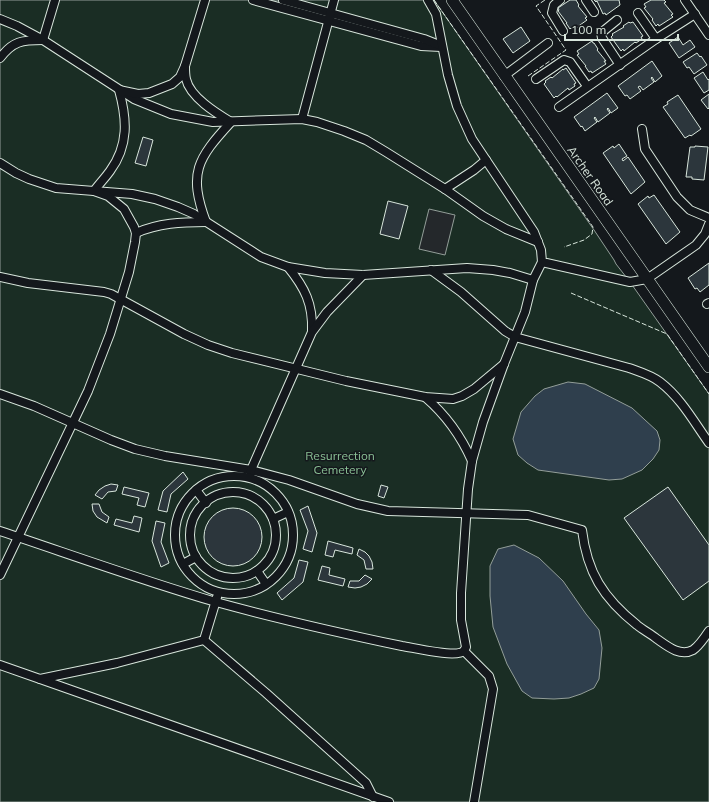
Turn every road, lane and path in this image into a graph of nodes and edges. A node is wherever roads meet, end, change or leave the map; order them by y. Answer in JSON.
{"nodes":[{"id":1,"x":54,"y":0,"type":"edge"},
{"id":2,"x":205,"y":0,"type":"edge"},
{"id":3,"x":253,"y":0,"type":"edge"},
{"id":4,"x":283,"y":0,"type":"edge"},
{"id":5,"x":334,"y":0,"type":"edge"},
{"id":6,"x":428,"y":0,"type":"edge"},
{"id":7,"x":452,"y":0,"type":"edge"},
{"id":8,"x":560,"y":0,"type":"edge"},
{"id":9,"x":586,"y":0,"type":"edge"},
{"id":10,"x":685,"y":0,"type":"edge"},
{"id":11,"x":594,"y":12,"type":"dead end"},
{"id":12,"x":638,"y":13,"type":"dead end"},
{"id":13,"x":695,"y":14,"type":"junction"},
{"id":14,"x":329,"y":17,"type":"junction"},
{"id":15,"x":0,"y":19,"type":"edge"},
{"id":16,"x":617,"y":20,"type":"dead end"},
{"id":17,"x":563,"y":31,"type":"dead end"},
{"id":18,"x":709,"y":35,"type":"edge"},
{"id":19,"x":656,"y":39,"type":"junction"},
{"id":20,"x":43,"y":40,"type":"junction"},
{"id":21,"x":548,"y":43,"type":"dead end"},
{"id":22,"x":442,"y":47,"type":"junction"},
{"id":23,"x":0,"y":58,"type":"edge"},
{"id":24,"x":620,"y":65,"type":"junction"},
{"id":25,"x":185,"y":66,"type":"junction"},
{"id":26,"x":504,"y":76,"type":"junction"},
{"id":27,"x":536,"y":79,"type":"dead end"},
{"id":28,"x":587,"y":86,"type":"junction"},
{"id":29,"x":119,"y":90,"type":"junction"},
{"id":30,"x":559,"y":107,"type":"dead end"},
{"id":31,"x":302,"y":119,"type":"junction"},
{"id":32,"x":231,"y":122,"type":"junction"},
{"id":33,"x":642,"y":129,"type":"dead end"},
{"id":34,"x":486,"y":160,"type":"junction"},
{"id":35,"x":0,"y":163,"type":"edge"},
{"id":36,"x":445,"y":188,"type":"junction"},
{"id":37,"x":94,"y":191,"type":"junction"},
{"id":38,"x":709,"y":218,"type":"edge"},
{"id":39,"x":206,"y":222,"type":"junction"},
{"id":40,"x":709,"y":224,"type":"edge"},
{"id":41,"x":136,"y":233,"type":"junction"},
{"id":42,"x":538,"y":242,"type":"junction"},
{"id":43,"x":542,"y":262,"type":"junction"},
{"id":44,"x":288,"y":267,"type":"junction"},
{"id":45,"x":431,"y":270,"type":"junction"},
{"id":46,"x":363,"y":275,"type":"junction"},
{"id":47,"x":0,"y":277,"type":"edge"},
{"id":48,"x":647,"y":279,"type":"junction"},
{"id":49,"x":533,"y":280,"type":"junction"},
{"id":50,"x":120,"y":299,"type":"junction"},
{"id":51,"x":312,"y":332,"type":"junction"},
{"id":52,"x":515,"y":336,"type":"junction"},
{"id":53,"x":504,"y":364,"type":"junction"},
{"id":54,"x":709,"y":367,"type":"edge"},
{"id":55,"x":296,"y":369,"type":"junction"},
{"id":56,"x":0,"y":394,"type":"edge"},
{"id":57,"x":425,"y":397,"type":"junction"},
{"id":58,"x":72,"y":424,"type":"junction"},
{"id":59,"x":709,"y":443,"type":"edge"},
{"id":60,"x":472,"y":461,"type":"junction"},
{"id":61,"x":250,"y":474,"type":"junction"},
{"id":62,"x":196,"y":490,"type":"junction"},
{"id":63,"x":206,"y":503,"type":"junction"},
{"id":64,"x":288,"y":512,"type":"junction"},
{"id":65,"x":466,"y":513,"type":"junction"},
{"id":66,"x":273,"y":519,"type":"junction"},
{"id":67,"x":0,"y":532,"type":"edge"},
{"id":68,"x":18,"y":537,"type":"junction"},
{"id":69,"x":196,"y":557,"type":"junction"},
{"id":70,"x":183,"y":564,"type":"junction"},
{"id":71,"x":257,"y":570,"type":"junction"},
{"id":72,"x":0,"y":575,"type":"edge"},
{"id":73,"x":266,"y":584,"type":"junction"},
{"id":74,"x":218,"y":592,"type":"junction"},
{"id":75,"x":216,"y":602,"type":"junction"},
{"id":76,"x":709,"y":631,"type":"edge"},
{"id":77,"x":204,"y":640,"type":"junction"},
{"id":78,"x":464,"y":651,"type":"junction"},
{"id":79,"x":0,"y":665,"type":"edge"},
{"id":80,"x":40,"y":680,"type":"junction"},
{"id":81,"x":373,"y":797,"type":"junction"},
{"id":82,"x":389,"y":802,"type":"edge"},
{"id":83,"x":474,"y":802,"type":"edge"}],
"edges":[{"from":1,"to":20,"type":"street"},
{"from":2,"to":25,"type":"street"},
{"from":3,"to":14,"type":"street"},
{"from":4,"to":14,"type":"street"},
{"from":5,"to":14,"type":"street"},
{"from":6,"to":22,"type":"street"},
{"from":7,"to":26,"type":"main road","name":"Archer Road"},
{"from":8,"to":17,"type":"street"},
{"from":9,"to":11,"type":"street"},
{"from":10,"to":13,"type":"street"},
{"from":12,"to":19,"type":"street"},
{"from":13,"to":18,"type":"street"},
{"from":13,"to":19,"type":"street"},
{"from":14,"to":22,"type":"street"},
{"from":14,"to":31,"type":"street"},
{"from":15,"to":20,"type":"street"},
{"from":16,"to":24,"type":"street"},
{"from":19,"to":24,"type":"street"},
{"from":20,"to":23,"type":"street"},
{"from":20,"to":29,"type":"street"},
{"from":21,"to":26,"type":"street"},
{"from":22,"to":34,"type":"street"},
{"from":24,"to":28,"type":"street"},
{"from":25,"to":29,"type":"street"},
{"from":25,"to":32,"type":"street"},
{"from":26,"to":48,"type":"main road","name":"Archer Road"},
{"from":27,"to":28,"type":"street"},
{"from":28,"to":30,"type":"street"},
{"from":29,"to":32,"type":"street"},
{"from":29,"to":37,"type":"street"},
{"from":31,"to":32,"type":"street"},
{"from":31,"to":36,"type":"street"},
{"from":32,"to":39,"type":"street"},
{"from":33,"to":38,"type":"street"},
{"from":34,"to":36,"type":"street"},
{"from":34,"to":42,"type":"street"},
{"from":35,"to":37,"type":"street"},
{"from":36,"to":42,"type":"street"},
{"from":37,"to":39,"type":"street"},
{"from":37,"to":41,"type":"street"},
{"from":39,"to":41,"type":"street"},
{"from":39,"to":44,"type":"street"},
{"from":40,"to":48,"type":"street"},
{"from":41,"to":50,"type":"street"},
{"from":42,"to":43,"type":"street"},
{"from":43,"to":48,"type":"street"},
{"from":43,"to":49,"type":"street"},
{"from":44,"to":46,"type":"street"},
{"from":44,"to":51,"type":"street"},
{"from":45,"to":46,"type":"street"},
{"from":45,"to":49,"type":"street"},
{"from":45,"to":52,"type":"street"},
{"from":46,"to":51,"type":"street"},
{"from":47,"to":50,"type":"street"},
{"from":48,"to":54,"type":"main road","name":"Archer Road"},
{"from":49,"to":52,"type":"street"},
{"from":50,"to":55,"type":"street"},
{"from":50,"to":58,"type":"street"},
{"from":51,"to":55,"type":"street"},
{"from":52,"to":53,"type":"street"},
{"from":52,"to":59,"type":"street"},
{"from":53,"to":57,"type":"street"},
{"from":53,"to":60,"type":"street"},
{"from":55,"to":57,"type":"street"},
{"from":55,"to":61,"type":"street"},
{"from":56,"to":58,"type":"street"},
{"from":57,"to":60,"type":"street"},
{"from":58,"to":61,"type":"street"},
{"from":58,"to":68,"type":"street"},
{"from":60,"to":65,"type":"street"},
{"from":61,"to":62,"type":"street"},
{"from":61,"to":64,"type":"street"},
{"from":61,"to":65,"type":"street"},
{"from":62,"to":63,"type":"street"},
{"from":62,"to":70,"type":"street"},
{"from":63,"to":66,"type":"street"},
{"from":63,"to":69,"type":"street"},
{"from":64,"to":66,"type":"street"},
{"from":64,"to":73,"type":"street"},
{"from":65,"to":76,"type":"street"},
{"from":65,"to":78,"type":"street"},
{"from":66,"to":71,"type":"street"},
{"from":67,"to":68,"type":"street"},
{"from":68,"to":72,"type":"street"},
{"from":68,"to":75,"type":"street"},
{"from":69,"to":70,"type":"street"},
{"from":69,"to":71,"type":"street"},
{"from":70,"to":74,"type":"street"},
{"from":71,"to":73,"type":"street"},
{"from":73,"to":74,"type":"street"},
{"from":74,"to":75,"type":"street"},
{"from":75,"to":77,"type":"street"},
{"from":75,"to":78,"type":"street"},
{"from":77,"to":80,"type":"street"},
{"from":77,"to":81,"type":"street"},
{"from":78,"to":83,"type":"street"},
{"from":79,"to":80,"type":"street"},
{"from":80,"to":81,"type":"street"},
{"from":81,"to":82,"type":"street"}]}
